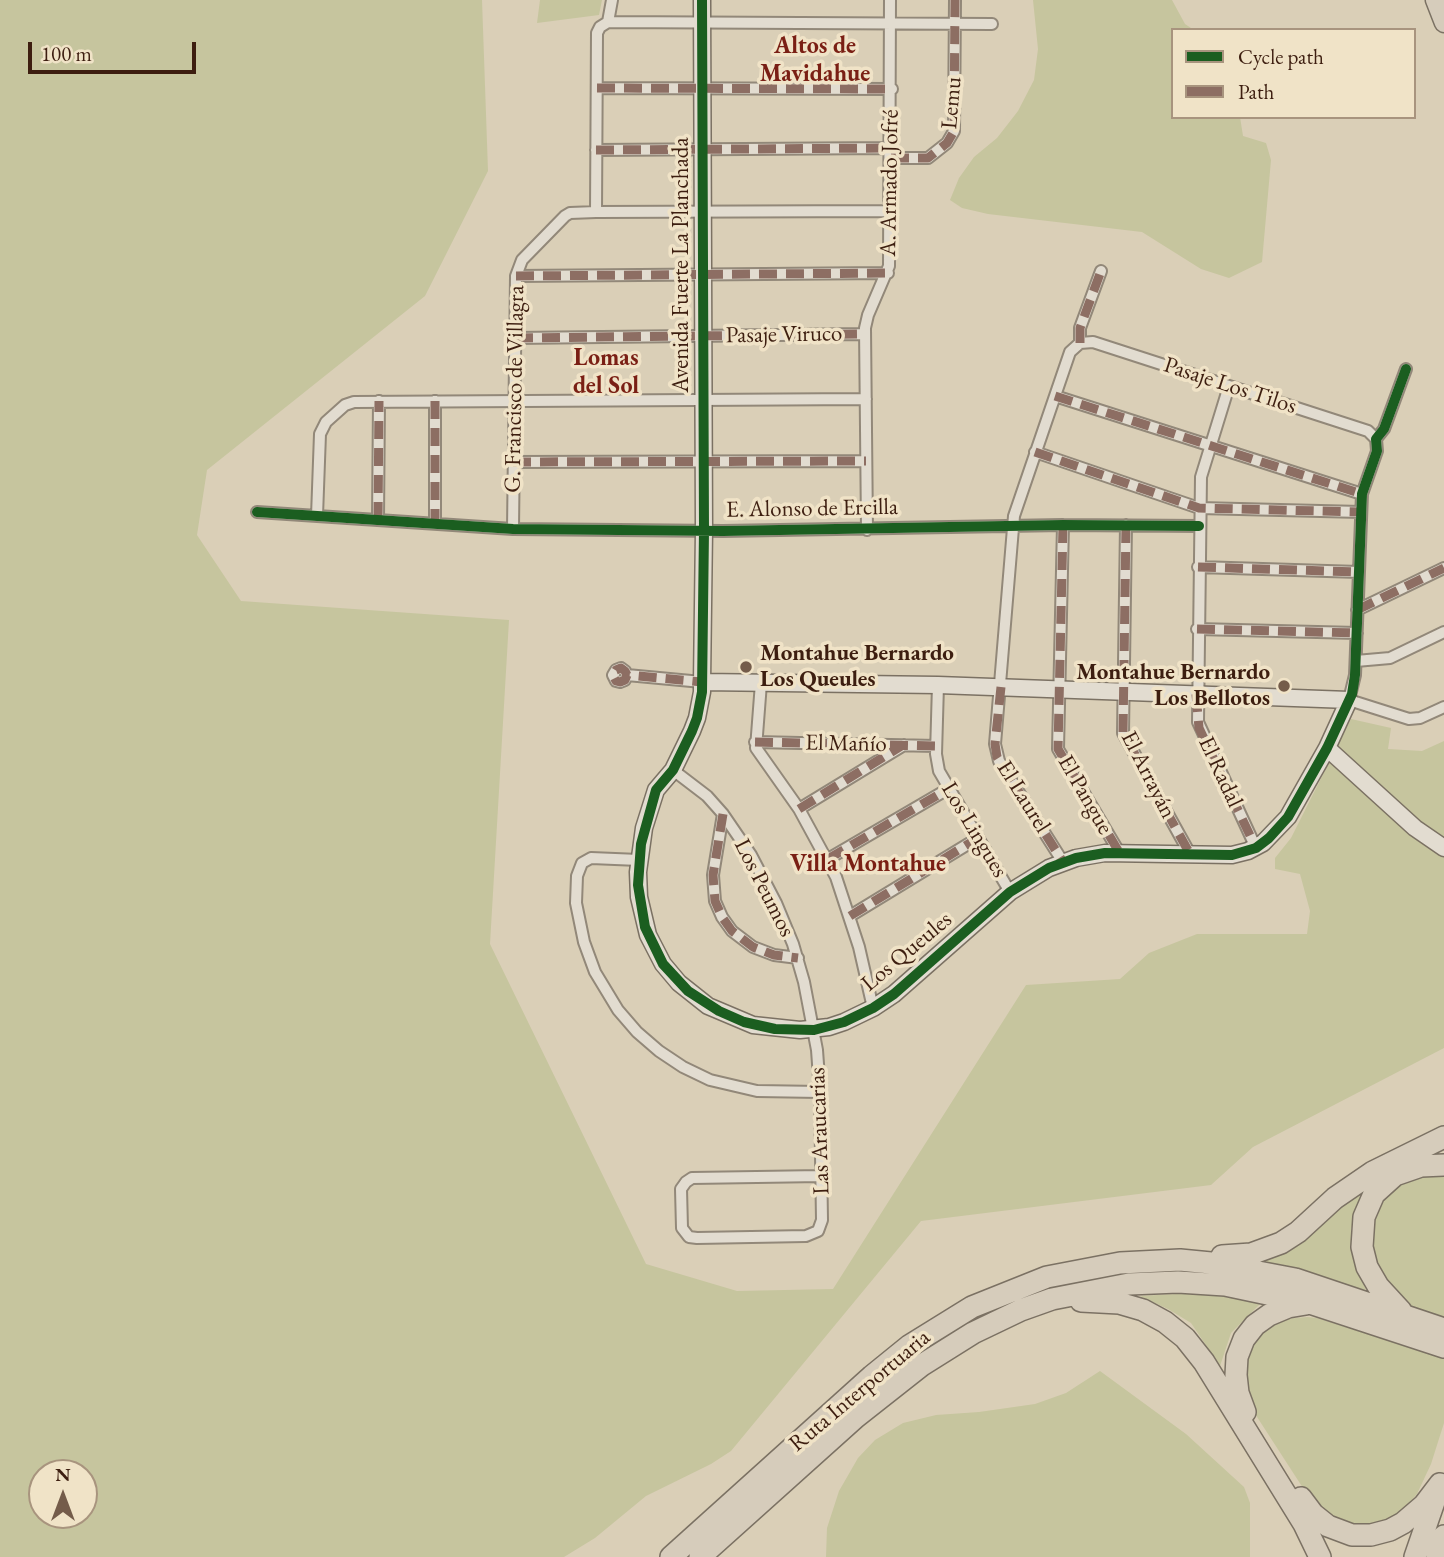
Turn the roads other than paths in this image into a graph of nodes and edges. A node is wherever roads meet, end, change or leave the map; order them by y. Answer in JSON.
{"nodes":[{"id":1,"x":612,"y":0,"type":"edge"},
{"id":2,"x":702,"y":0,"type":"edge"},
{"id":3,"x":890,"y":0,"type":"edge"},
{"id":4,"x":955,"y":0,"type":"edge"},
{"id":5,"x":1435,"y":0,"type":"edge"},
{"id":6,"x":608,"y":22,"type":"junction"},
{"id":7,"x":702,"y":23,"type":"junction"},
{"id":8,"x":890,"y":23,"type":"junction"},
{"id":9,"x":955,"y":23,"type":"junction"},
{"id":10,"x":1444,"y":23,"type":"edge"},
{"id":11,"x":992,"y":24,"type":"dead end"},
{"id":12,"x":597,"y":88,"type":"junction"},
{"id":13,"x":702,"y":88,"type":"junction"},
{"id":14,"x":892,"y":89,"type":"junction"},
{"id":15,"x":596,"y":150,"type":"junction"},
{"id":16,"x":702,"y":150,"type":"junction"},
{"id":17,"x":891,"y":153,"type":"junction"},
{"id":18,"x":890,"y":211,"type":"junction"},
{"id":19,"x":596,"y":212,"type":"junction"},
{"id":20,"x":701,"y":212,"type":"junction"},
{"id":21,"x":1101,"y":271,"type":"dead end"},
{"id":22,"x":888,"y":274,"type":"junction"},
{"id":23,"x":702,"y":275,"type":"junction"},
{"id":24,"x":516,"y":276,"type":"junction"},
{"id":25,"x":865,"y":334,"type":"junction"},
{"id":26,"x":704,"y":337,"type":"junction"},
{"id":27,"x":515,"y":338,"type":"junction"},
{"id":28,"x":1080,"y":342,"type":"junction"},
{"id":29,"x":1406,"y":369,"type":"dead end"},
{"id":30,"x":1229,"y":386,"type":"junction"},
{"id":31,"x":1055,"y":396,"type":"junction"},
{"id":32,"x":513,"y":400,"type":"junction"},
{"id":33,"x":703,"y":400,"type":"junction"},
{"id":34,"x":866,"y":400,"type":"junction"},
{"id":35,"x":379,"y":401,"type":"junction"},
{"id":36,"x":435,"y":401,"type":"junction"},
{"id":37,"x":1376,"y":439,"type":"junction"},
{"id":38,"x":1210,"y":446,"type":"junction"},
{"id":39,"x":1035,"y":452,"type":"junction"},
{"id":40,"x":703,"y":461,"type":"junction"},
{"id":41,"x":866,"y":461,"type":"junction"},
{"id":42,"x":513,"y":462,"type":"junction"},
{"id":43,"x":1362,"y":494,"type":"junction"},
{"id":44,"x":1199,"y":508,"type":"junction"},
{"id":45,"x":257,"y":512,"type":"dead end"},
{"id":46,"x":1361,"y":512,"type":"junction"},
{"id":47,"x":317,"y":516,"type":"junction"},
{"id":48,"x":378,"y":520,"type":"junction"},
{"id":49,"x":435,"y":524,"type":"junction"},
{"id":50,"x":1063,"y":525,"type":"junction"},
{"id":51,"x":1126,"y":525,"type":"junction"},
{"id":52,"x":1013,"y":526,"type":"junction"},
{"id":53,"x":1199,"y":526,"type":"junction"},
{"id":54,"x":513,"y":529,"type":"junction"},
{"id":55,"x":704,"y":530,"type":"junction"},
{"id":56,"x":867,"y":530,"type":"junction"},
{"id":57,"x":1198,"y":567,"type":"junction"},
{"id":58,"x":1444,"y":568,"type":"edge"},
{"id":59,"x":1359,"y":572,"type":"junction"},
{"id":60,"x":1357,"y":610,"type":"junction"},
{"id":61,"x":1197,"y":629,"type":"junction"},
{"id":62,"x":1444,"y":632,"type":"edge"},
{"id":63,"x":1357,"y":634,"type":"junction"},
{"id":64,"x":1356,"y":661,"type":"junction"},
{"id":65,"x":627,"y":676,"type":"dead end"},
{"id":66,"x":702,"y":682,"type":"junction"},
{"id":67,"x":761,"y":683,"type":"junction"},
{"id":68,"x":938,"y":685,"type":"junction"},
{"id":69,"x":1001,"y":687,"type":"junction"},
{"id":70,"x":1058,"y":689,"type":"junction"},
{"id":71,"x":1122,"y":691,"type":"junction"},
{"id":72,"x":1196,"y":694,"type":"junction"},
{"id":73,"x":1349,"y":700,"type":"junction"},
{"id":74,"x":1444,"y":707,"type":"edge"},
{"id":75,"x":755,"y":741,"type":"junction"},
{"id":76,"x":904,"y":745,"type":"junction"},
{"id":77,"x":936,"y":746,"type":"junction"},
{"id":78,"x":1327,"y":748,"type":"junction"},
{"id":79,"x":673,"y":770,"type":"junction"},
{"id":80,"x":948,"y":789,"type":"junction"},
{"id":81,"x":799,"y":809,"type":"junction"},
{"id":82,"x":723,"y":814,"type":"junction"},
{"id":83,"x":978,"y":838,"type":"junction"},
{"id":84,"x":1256,"y":848,"type":"junction"},
{"id":85,"x":1444,"y":849,"type":"edge"},
{"id":86,"x":1119,"y":852,"type":"junction"},
{"id":87,"x":1190,"y":854,"type":"junction"},
{"id":88,"x":828,"y":859,"type":"junction"},
{"id":89,"x":639,"y":860,"type":"junction"},
{"id":90,"x":1063,"y":862,"type":"junction"},
{"id":91,"x":1010,"y":892,"type":"junction"},
{"id":92,"x":850,"y":916,"type":"junction"},
{"id":93,"x":797,"y":958,"type":"junction"},
{"id":94,"x":873,"y":1009,"type":"junction"},
{"id":95,"x":814,"y":1030,"type":"junction"},
{"id":96,"x":820,"y":1092,"type":"junction"},
{"id":97,"x":1444,"y":1137,"type":"edge"},
{"id":98,"x":1444,"y":1165,"type":"edge"},
{"id":99,"x":821,"y":1176,"type":"junction"},
{"id":100,"x":1180,"y":1260,"type":"junction"},
{"id":101,"x":1310,"y":1303,"type":"junction"},
{"id":102,"x":1021,"y":1310,"type":"junction"},
{"id":103,"x":1409,"y":1317,"type":"junction"},
{"id":104,"x":1444,"y":1329,"type":"edge"},
{"id":105,"x":1444,"y":1347,"type":"edge"},
{"id":106,"x":1442,"y":1478,"type":"edge"},
{"id":107,"x":1444,"y":1536,"type":"edge"},
{"id":108,"x":671,"y":1557,"type":"edge"},
{"id":109,"x":700,"y":1557,"type":"edge"},
{"id":110,"x":1320,"y":1557,"type":"edge"},
{"id":111,"x":1415,"y":1557,"type":"edge"},
{"id":112,"x":1437,"y":1557,"type":"edge"}],
"edges":[{"from":1,"to":6,"type":"street"},
{"from":2,"to":7,"type":"street","name":"Avenida Fuerte La Planchada"},
{"from":3,"to":8,"type":"street","name":"A. Armado Jofré"},
{"from":4,"to":9,"type":"street","name":"Lemu"},
{"from":5,"to":10,"type":"main road"},
{"from":6,"to":7,"type":"street"},
{"from":6,"to":12,"type":"street"},
{"from":7,"to":8,"type":"street"},
{"from":7,"to":13,"type":"street","name":"Avenida Fuerte La Planchada"},
{"from":8,"to":9,"type":"street"},
{"from":8,"to":14,"type":"street","name":"A. Armado Jofré"},
{"from":9,"to":11,"type":"street"},
{"from":9,"to":17,"type":"street","name":"Lemu"},
{"from":12,"to":13,"type":"street"},
{"from":12,"to":15,"type":"street"},
{"from":13,"to":14,"type":"street"},
{"from":13,"to":16,"type":"street","name":"Avenida Fuerte La Planchada"},
{"from":14,"to":17,"type":"street","name":"A. Armado Jofré"},
{"from":15,"to":16,"type":"street","name":"Lemu"},
{"from":15,"to":19,"type":"street"},
{"from":16,"to":17,"type":"street","name":"Lemu"},
{"from":16,"to":20,"type":"street","name":"Avenida Fuerte La Planchada"},
{"from":17,"to":18,"type":"street","name":"A. Armado Jofré"},
{"from":18,"to":20,"type":"street","name":"G. Francisco de Villagra"},
{"from":18,"to":22,"type":"street","name":"A. Armado Jofré"},
{"from":19,"to":20,"type":"street","name":"G. Francisco de Villagra"},
{"from":19,"to":24,"type":"street","name":"G. Francisco de Villagra"},
{"from":20,"to":23,"type":"street","name":"Avenida Fuerte La Planchada"},
{"from":21,"to":28,"type":"street","name":"El Laurel"},
{"from":22,"to":23,"type":"street"},
{"from":22,"to":25,"type":"street","name":"A. Armado Jofré"},
{"from":23,"to":24,"type":"street"},
{"from":23,"to":26,"type":"street","name":"Avenida Fuerte La Planchada"},
{"from":24,"to":27,"type":"street","name":"G. Francisco de Villagra"},
{"from":25,"to":26,"type":"street","name":"Pasaje Viruco"},
{"from":25,"to":34,"type":"street","name":"A. Armado Jofré"},
{"from":26,"to":27,"type":"street","name":"Pasaje Viruco"},
{"from":26,"to":33,"type":"street","name":"Avenida Fuerte La Planchada"},
{"from":27,"to":32,"type":"street","name":"G. Francisco de Villagra"},
{"from":28,"to":30,"type":"street","name":"Pasaje Los Tilos"},
{"from":28,"to":31,"type":"street","name":"El Laurel"},
{"from":29,"to":37,"type":"street"},
{"from":30,"to":37,"type":"street","name":"Pasaje Los Tilos"},
{"from":30,"to":38,"type":"street","name":"El Radal"},
{"from":31,"to":38,"type":"street"},
{"from":31,"to":39,"type":"street","name":"El Laurel"},
{"from":32,"to":33,"type":"street"},
{"from":32,"to":36,"type":"street"},
{"from":32,"to":42,"type":"street","name":"G. Francisco de Villagra"},
{"from":33,"to":34,"type":"street"},
{"from":33,"to":40,"type":"street","name":"Avenida Fuerte La Planchada"},
{"from":34,"to":41,"type":"street","name":"A. Armado Jofré"},
{"from":35,"to":36,"type":"street"},
{"from":35,"to":47,"type":"street"},
{"from":35,"to":48,"type":"street"},
{"from":36,"to":49,"type":"street"},
{"from":37,"to":43,"type":"street"},
{"from":38,"to":43,"type":"street"},
{"from":38,"to":44,"type":"street","name":"El Radal"},
{"from":39,"to":44,"type":"street"},
{"from":39,"to":52,"type":"street","name":"El Laurel"},
{"from":40,"to":41,"type":"street"},
{"from":40,"to":42,"type":"street"},
{"from":40,"to":55,"type":"street","name":"Avenida Fuerte La Planchada"},
{"from":41,"to":56,"type":"street","name":"A. Armado Jofré"},
{"from":42,"to":54,"type":"street","name":"G. Francisco de Villagra"},
{"from":43,"to":46,"type":"street"},
{"from":44,"to":46,"type":"street"},
{"from":44,"to":53,"type":"street","name":"El Radal"},
{"from":45,"to":47,"type":"street","name":"E. Alonso de Ercilla"},
{"from":46,"to":59,"type":"street"},
{"from":47,"to":48,"type":"street","name":"E. Alonso de Ercilla"},
{"from":48,"to":49,"type":"street","name":"E. Alonso de Ercilla"},
{"from":49,"to":54,"type":"street","name":"E. Alonso de Ercilla"},
{"from":50,"to":51,"type":"street","name":"E. Alonso de Ercilla"},
{"from":50,"to":52,"type":"street","name":"E. Alonso de Ercilla"},
{"from":50,"to":70,"type":"street","name":"El Pangue"},
{"from":51,"to":53,"type":"street","name":"E. Alonso de Ercilla"},
{"from":51,"to":71,"type":"street","name":"El Arrayán"},
{"from":52,"to":56,"type":"street","name":"E. Alonso de Ercilla"},
{"from":52,"to":69,"type":"street","name":"El Laurel"},
{"from":53,"to":57,"type":"street","name":"El Radal"},
{"from":54,"to":55,"type":"street","name":"E. Alonso de Ercilla"},
{"from":55,"to":56,"type":"street","name":"E. Alonso de Ercilla"},
{"from":55,"to":66,"type":"street","name":"Los Queules"},
{"from":57,"to":59,"type":"street"},
{"from":57,"to":61,"type":"street","name":"El Radal"},
{"from":58,"to":60,"type":"street"},
{"from":59,"to":60,"type":"street"},
{"from":60,"to":63,"type":"street"},
{"from":61,"to":63,"type":"street"},
{"from":61,"to":72,"type":"street","name":"El Radal"},
{"from":62,"to":64,"type":"street"},
{"from":63,"to":64,"type":"street"},
{"from":64,"to":73,"type":"street"},
{"from":65,"to":66,"type":"street"},
{"from":66,"to":67,"type":"street"},
{"from":66,"to":79,"type":"street","name":"Los Queules"},
{"from":67,"to":68,"type":"street"},
{"from":67,"to":75,"type":"street"},
{"from":68,"to":69,"type":"street"},
{"from":68,"to":77,"type":"street","name":"Los Lingues"},
{"from":69,"to":70,"type":"street"},
{"from":69,"to":90,"type":"street","name":"El Laurel"},
{"from":70,"to":71,"type":"street"},
{"from":70,"to":86,"type":"street","name":"El Pangue"},
{"from":71,"to":72,"type":"street"},
{"from":71,"to":87,"type":"street","name":"El Arrayán"},
{"from":72,"to":73,"type":"street"},
{"from":72,"to":84,"type":"street","name":"El Radal"},
{"from":73,"to":74,"type":"street"},
{"from":73,"to":78,"type":"street"},
{"from":75,"to":76,"type":"street","name":"El Mañío"},
{"from":75,"to":81,"type":"street"},
{"from":76,"to":77,"type":"street","name":"El Mañío"},
{"from":76,"to":81,"type":"street"},
{"from":77,"to":80,"type":"street","name":"Los Lingues"},
{"from":78,"to":84,"type":"street"},
{"from":78,"to":85,"type":"street"},
{"from":79,"to":82,"type":"street","name":"Los Peumos"},
{"from":79,"to":89,"type":"street","name":"Los Queules"},
{"from":80,"to":83,"type":"street","name":"Los Lingues"},
{"from":80,"to":88,"type":"street"},
{"from":81,"to":88,"type":"street"},
{"from":82,"to":93,"type":"street","name":"Los Peumos"},
{"from":82,"to":93,"type":"street"},
{"from":83,"to":91,"type":"street","name":"Los Lingues"},
{"from":83,"to":92,"type":"street"},
{"from":84,"to":87,"type":"street","name":"Los Queules"},
{"from":86,"to":87,"type":"street","name":"Los Queules"},
{"from":86,"to":90,"type":"street","name":"Los Queules"},
{"from":88,"to":92,"type":"street"},
{"from":89,"to":95,"type":"street","name":"Los Queules"},
{"from":89,"to":96,"type":"street"},
{"from":90,"to":91,"type":"street","name":"Los Queules"},
{"from":91,"to":94,"type":"street","name":"Los Queules"},
{"from":92,"to":94,"type":"street"},
{"from":93,"to":95,"type":"street","name":"Los Peumos"},
{"from":94,"to":95,"type":"street","name":"Los Queules"},
{"from":95,"to":96,"type":"street","name":"Las Araucarias"},
{"from":96,"to":99,"type":"street","name":"Las Araucarias"},
{"from":97,"to":100,"type":"highway"},
{"from":98,"to":103,"type":"highway"},
{"from":99,"to":99,"type":"street","name":"Las Araucarias"},
{"from":100,"to":103,"type":"highway","name":"Ruta Interportuaria"},
{"from":100,"to":108,"type":"highway","name":"Ruta Interportuaria"},
{"from":101,"to":102,"type":"highway","name":"Ruta Interportuaria"},
{"from":101,"to":105,"type":"highway","name":"Ruta Interportuaria"},
{"from":101,"to":106,"type":"highway"},
{"from":102,"to":109,"type":"highway","name":"Ruta Interportuaria"},
{"from":102,"to":110,"type":"highway"},
{"from":103,"to":104,"type":"highway","name":"Ruta Interportuaria"},
{"from":106,"to":111,"type":"highway"},
{"from":107,"to":112,"type":"highway"}]}
